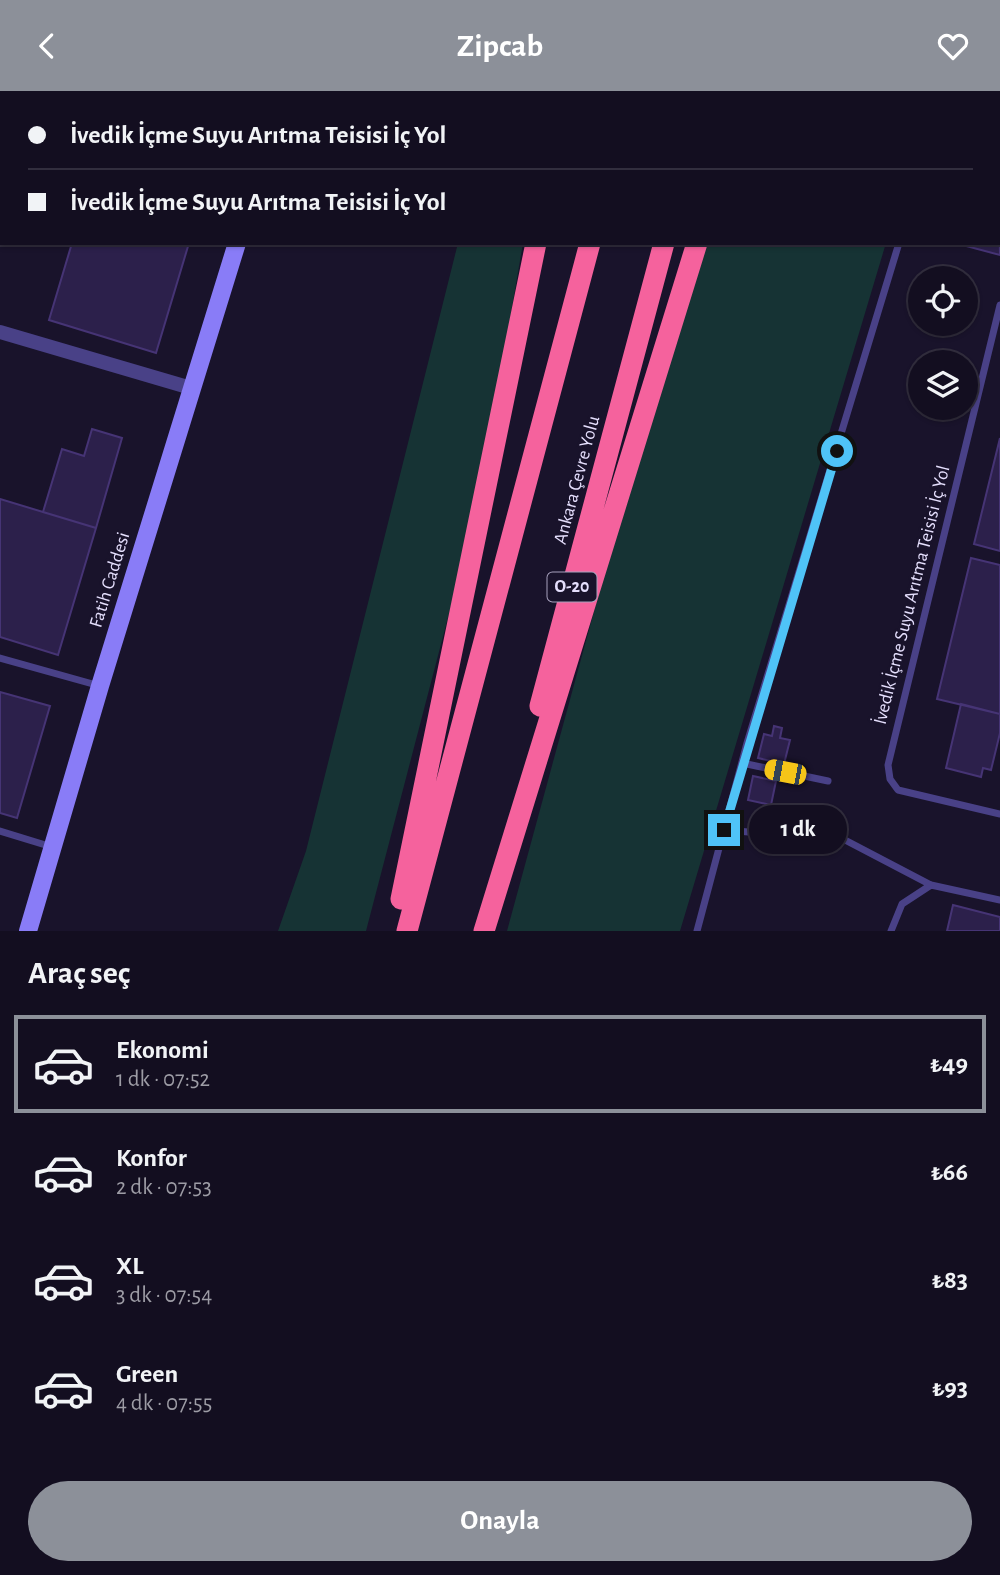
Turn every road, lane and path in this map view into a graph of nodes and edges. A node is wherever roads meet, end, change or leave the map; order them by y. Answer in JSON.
{"nodes":[{"id":1,"x":236,"y":245,"type":"edge"},
{"id":2,"x":536,"y":245,"type":"edge"},
{"id":3,"x":589,"y":245,"type":"edge"},
{"id":4,"x":663,"y":245,"type":"edge"},
{"id":5,"x":696,"y":245,"type":"edge"},
{"id":6,"x":898,"y":245,"type":"edge"},
{"id":7,"x":1000,"y":305,"type":"edge"},
{"id":8,"x":0,"y":332,"type":"edge"},
{"id":9,"x":191,"y":388,"type":"junction"},
{"id":10,"x":0,"y":658,"type":"edge"},
{"id":11,"x":100,"y":686,"type":"junction"},
{"id":12,"x":742,"y":764,"type":"junction"},
{"id":13,"x":828,"y":781,"type":"dead end"},
{"id":14,"x":1000,"y":814,"type":"edge"},
{"id":15,"x":724,"y":830,"type":"junction"},
{"id":16,"x":0,"y":831,"type":"edge"},
{"id":17,"x":53,"y":847,"type":"junction"},
{"id":18,"x":930,"y":885,"type":"junction"},
{"id":19,"x":1000,"y":900,"type":"edge"},
{"id":20,"x":28,"y":931,"type":"edge"},
{"id":21,"x":395,"y":931,"type":"edge"},
{"id":22,"x":407,"y":931,"type":"edge"},
{"id":23,"x":482,"y":931,"type":"edge"},
{"id":24,"x":697,"y":931,"type":"edge"},
{"id":25,"x":891,"y":931,"type":"edge"}],
"edges":[{"from":1,"to":9,"type":"street","name":"Fatih Caddesi"},
{"from":2,"to":21,"type":"highway"},
{"from":3,"to":22,"type":"highway"},
{"from":4,"to":23,"type":"highway","name":"Ankara Çevre Yolu","number":"O-20"},
{"from":5,"to":23,"type":"highway"},
{"from":6,"to":12,"type":"lane"},
{"from":7,"to":14,"type":"lane","name":"İvedik İçme Suyu Arıtma Teisisi İç Yol"},
{"from":8,"to":9,"type":"street"},
{"from":9,"to":11,"type":"street","name":"Fatih Caddesi"},
{"from":10,"to":11,"type":"lane"},
{"from":11,"to":17,"type":"street","name":"Fatih Caddesi"},
{"from":12,"to":13,"type":"lane"},
{"from":12,"to":15,"type":"lane"},
{"from":15,"to":18,"type":"lane"},
{"from":15,"to":24,"type":"lane"},
{"from":16,"to":17,"type":"lane"},
{"from":17,"to":20,"type":"street","name":"Fatih Caddesi"},
{"from":18,"to":19,"type":"lane"},
{"from":18,"to":25,"type":"lane"}]}
